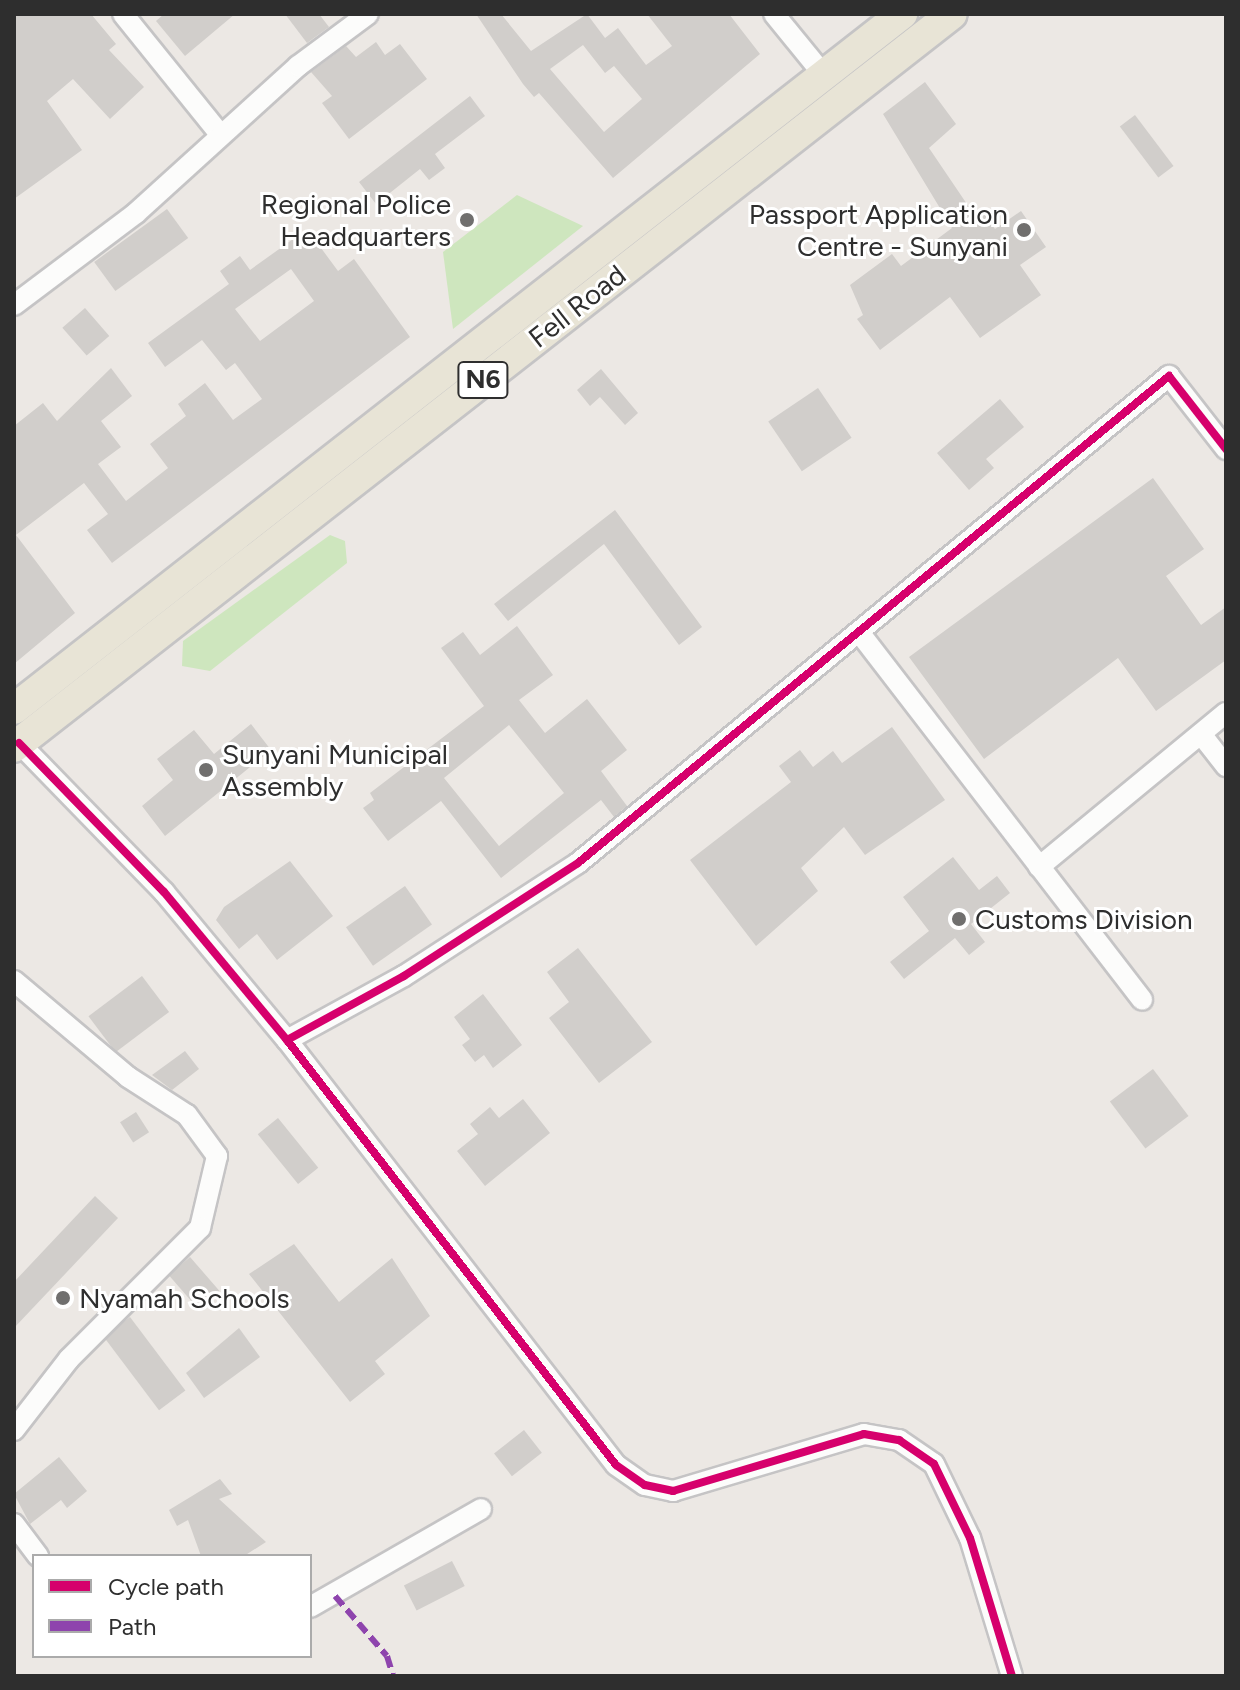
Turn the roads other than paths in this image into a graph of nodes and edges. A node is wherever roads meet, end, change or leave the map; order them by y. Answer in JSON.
{"nodes":[{"id":1,"x":123,"y":14,"type":"edge"},
{"id":2,"x":368,"y":14,"type":"edge"},
{"id":3,"x":774,"y":14,"type":"edge"},
{"id":4,"x":902,"y":14,"type":"edge"},
{"id":5,"x":952,"y":14,"type":"edge"},
{"id":6,"x":823,"y":74,"type":"junction"},
{"id":7,"x":220,"y":134,"type":"junction"},
{"id":8,"x":14,"y":305,"type":"edge"},
{"id":9,"x":1226,"y":449,"type":"edge"},
{"id":10,"x":859,"y":632,"type":"junction"},
{"id":11,"x":14,"y":709,"type":"edge"},
{"id":12,"x":1226,"y":713,"type":"edge"},
{"id":13,"x":1201,"y":734,"type":"junction"},
{"id":14,"x":17,"y":745,"type":"edge"},
{"id":15,"x":1226,"y":766,"type":"edge"},
{"id":16,"x":1039,"y":867,"type":"junction"},
{"id":17,"x":14,"y":981,"type":"edge"},
{"id":18,"x":1142,"y":1000,"type":"dead end"},
{"id":19,"x":287,"y":1040,"type":"junction"},
{"id":20,"x":14,"y":1430,"type":"edge"},
{"id":21,"x":481,"y":1509,"type":"dead end"},
{"id":22,"x":14,"y":1524,"type":"edge"},
{"id":23,"x":36,"y":1554,"type":"edge"},
{"id":24,"x":312,"y":1606,"type":"edge"},
{"id":25,"x":1012,"y":1676,"type":"edge"}],
"edges":[{"from":1,"to":7,"type":"street"},
{"from":2,"to":7,"type":"street"},
{"from":3,"to":6,"type":"street"},
{"from":4,"to":6,"type":"main road","name":"Fell Road","number":"N6"},
{"from":5,"to":14,"type":"main road","name":"Fell Road","number":"N6"},
{"from":6,"to":11,"type":"main road","name":"Fell Road","number":"N6"},
{"from":7,"to":8,"type":"street"},
{"from":9,"to":10,"type":"street"},
{"from":10,"to":16,"type":"street"},
{"from":10,"to":19,"type":"street"},
{"from":12,"to":13,"type":"street"},
{"from":13,"to":15,"type":"street"},
{"from":13,"to":16,"type":"street"},
{"from":14,"to":19,"type":"street"},
{"from":16,"to":18,"type":"street"},
{"from":17,"to":20,"type":"street"},
{"from":19,"to":25,"type":"street"},
{"from":21,"to":24,"type":"street"},
{"from":22,"to":23,"type":"street"}]}
